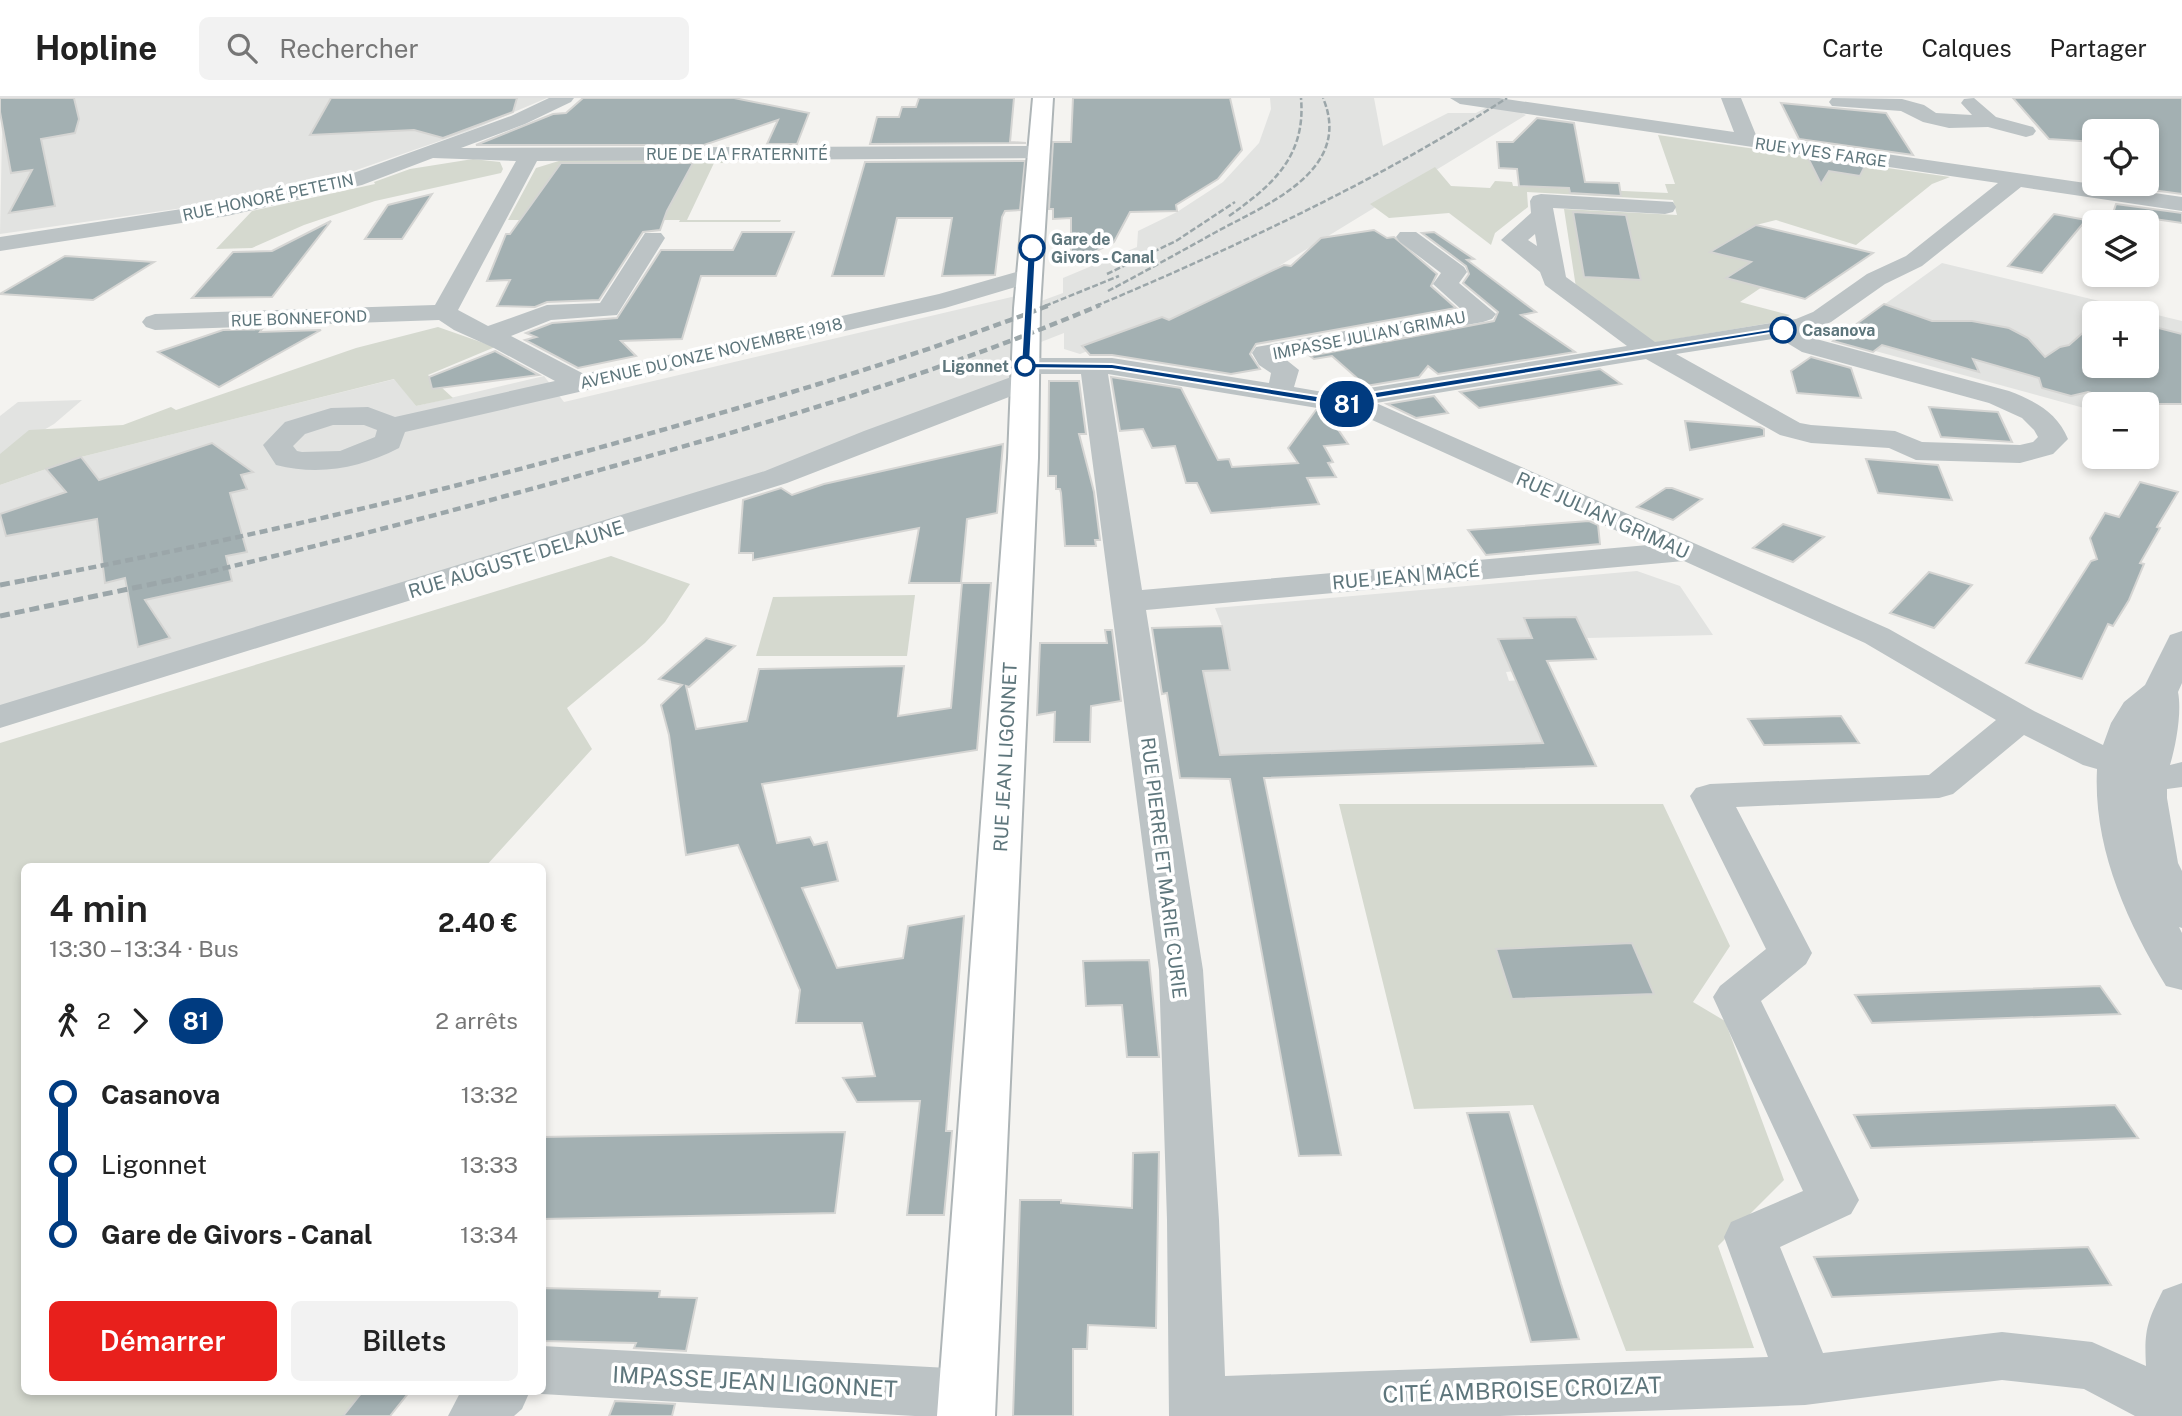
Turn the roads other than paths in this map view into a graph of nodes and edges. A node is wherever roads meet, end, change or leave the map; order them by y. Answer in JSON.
{"nodes":[{"id":1,"x":564,"y":98,"type":"edge"},
{"id":2,"x":1043,"y":98,"type":"edge"},
{"id":3,"x":1460,"y":98,"type":"edge"},
{"id":4,"x":1731,"y":98,"type":"edge"},
{"id":5,"x":1967,"y":98,"type":"edge"},
{"id":6,"x":1833,"y":100,"type":"edge"},
{"id":7,"x":1913,"y":104,"type":"edge"},
{"id":8,"x":1989,"y":121,"type":"junction"},
{"id":9,"x":2026,"y":131,"type":"dead end"},
{"id":10,"x":1748,"y":142,"type":"junction"},
{"id":11,"x":434,"y":152,"type":"junction"},
{"id":12,"x":1040,"y":152,"type":"junction"},
{"id":13,"x":530,"y":155,"type":"junction"},
{"id":14,"x":1874,"y":160,"type":"junction"},
{"id":15,"x":2016,"y":180,"type":"junction"},
{"id":16,"x":2182,"y":204,"type":"edge"},
{"id":17,"x":1665,"y":207,"type":"dead end"},
{"id":18,"x":1543,"y":215,"type":"junction"},
{"id":19,"x":1408,"y":237,"type":"dead end"},
{"id":20,"x":653,"y":238,"type":"dead end"},
{"id":21,"x":0,"y":244,"type":"edge"},
{"id":22,"x":1551,"y":268,"type":"junction"},
{"id":23,"x":1030,"y":275,"type":"junction"},
{"id":24,"x":444,"y":312,"type":"junction"},
{"id":25,"x":155,"y":322,"type":"dead end"},
{"id":26,"x":1783,"y":330,"type":"junction"},
{"id":27,"x":487,"y":336,"type":"junction"},
{"id":28,"x":1652,"y":352,"type":"junction"},
{"id":29,"x":1093,"y":366,"type":"junction"},
{"id":30,"x":1025,"y":373,"type":"junction"},
{"id":31,"x":580,"y":383,"type":"junction"},
{"id":32,"x":1278,"y":393,"type":"junction"},
{"id":33,"x":1351,"y":405,"type":"junction"},
{"id":34,"x":391,"y":426,"type":"dead end"},
{"id":35,"x":1685,"y":552,"type":"junction"},
{"id":36,"x":1128,"y":601,"type":"junction"},
{"id":37,"x":2182,"y":642,"type":"edge"},
{"id":38,"x":0,"y":717,"type":"edge"},
{"id":39,"x":2021,"y":719,"type":"junction"},
{"id":40,"x":2149,"y":769,"type":"edge"},
{"id":41,"x":2182,"y":914,"type":"edge"},
{"id":42,"x":2182,"y":975,"type":"edge"},
{"id":43,"x":2182,"y":1306,"type":"edge"},
{"id":44,"x":546,"y":1370,"type":"edge"},
{"id":45,"x":1805,"y":1380,"type":"junction"},
{"id":46,"x":497,"y":1395,"type":"edge"},
{"id":47,"x":2177,"y":1403,"type":"edge"},
{"id":48,"x":967,"y":1405,"type":"edge"},
{"id":49,"x":1198,"y":1409,"type":"edge"},
{"id":50,"x":477,"y":1416,"type":"edge"}],
"edges":[{"from":1,"to":11,"type":"street","name":"RUE HONORÉ PETETIN"},
{"from":2,"to":12,"type":"main road","name":"RUE JEAN LIGONNET"},
{"from":3,"to":10,"type":"street","name":"RUE YVES FARGE"},
{"from":4,"to":10,"type":"street"},
{"from":5,"to":8,"type":"street"},
{"from":6,"to":7,"type":"street"},
{"from":6,"to":14,"type":"street"},
{"from":7,"to":8,"type":"street"},
{"from":8,"to":9,"type":"street"},
{"from":10,"to":14,"type":"street","name":"RUE YVES FARGE"},
{"from":11,"to":13,"type":"street","name":"RUE DE LA FRATERNITÉ"},
{"from":11,"to":21,"type":"street","name":"RUE HONORÉ PETETIN"},
{"from":12,"to":13,"type":"street","name":"RUE DE LA FRATERNITÉ"},
{"from":12,"to":23,"type":"main road","name":"RUE JEAN LIGONNET"},
{"from":13,"to":24,"type":"street"},
{"from":14,"to":15,"type":"street","name":"RUE YVES FARGE"},
{"from":15,"to":16,"type":"street","name":"RUE YVES FARGE"},
{"from":15,"to":26,"type":"street"},
{"from":17,"to":18,"type":"street"},
{"from":18,"to":22,"type":"street"},
{"from":18,"to":22,"type":"street"},
{"from":19,"to":32,"type":"street","name":"IMPASSE JULIAN GRIMAU"},
{"from":20,"to":27,"type":"street"},
{"from":22,"to":28,"type":"street"},
{"from":23,"to":30,"type":"main road","name":"RUE JEAN LIGONNET"},
{"from":23,"to":31,"type":"street","name":"AVENUE DU ONZE NOVEMBRE 1918"},
{"from":24,"to":25,"type":"street","name":"RUE BONNEFOND"},
{"from":24,"to":27,"type":"street"},
{"from":26,"to":28,"type":"street"},
{"from":26,"to":28,"type":"street"},
{"from":27,"to":31,"type":"street"},
{"from":28,"to":33,"type":"street"},
{"from":29,"to":30,"type":"street","name":"RUE JULIAN GRIMAU"},
{"from":29,"to":32,"type":"street","name":"RUE JULIAN GRIMAU"},
{"from":29,"to":36,"type":"street","name":"RUE PIERRE ET MARIE CURIE"},
{"from":30,"to":38,"type":"street","name":"RUE AUGUSTE DELAUNE"},
{"from":30,"to":48,"type":"main road","name":"RUE JEAN LIGONNET"},
{"from":31,"to":34,"type":"street","name":"AVENUE DU ONZE NOVEMBRE 1918"},
{"from":32,"to":33,"type":"street","name":"RUE JULIAN GRIMAU"},
{"from":33,"to":35,"type":"street","name":"RUE JULIAN GRIMAU"},
{"from":35,"to":36,"type":"street","name":"RUE JEAN MACÉ"},
{"from":35,"to":39,"type":"street","name":"RUE JULIAN GRIMAU"},
{"from":36,"to":49,"type":"street","name":"RUE PIERRE ET MARIE CURIE"},
{"from":37,"to":40,"type":"street"},
{"from":39,"to":40,"type":"street","name":"RUE JULIAN GRIMAU"},
{"from":39,"to":45,"type":"street"},
{"from":40,"to":41,"type":"street"},
{"from":40,"to":42,"type":"street"},
{"from":43,"to":47,"type":"street"},
{"from":44,"to":48,"type":"street","name":"IMPASSE JEAN LIGONNET"},
{"from":45,"to":47,"type":"street","name":"CITÉ AMBROISE CROIZAT"},
{"from":45,"to":49,"type":"street","name":"CITÉ AMBROISE CROIZAT"},
{"from":46,"to":50,"type":"street"}]}
